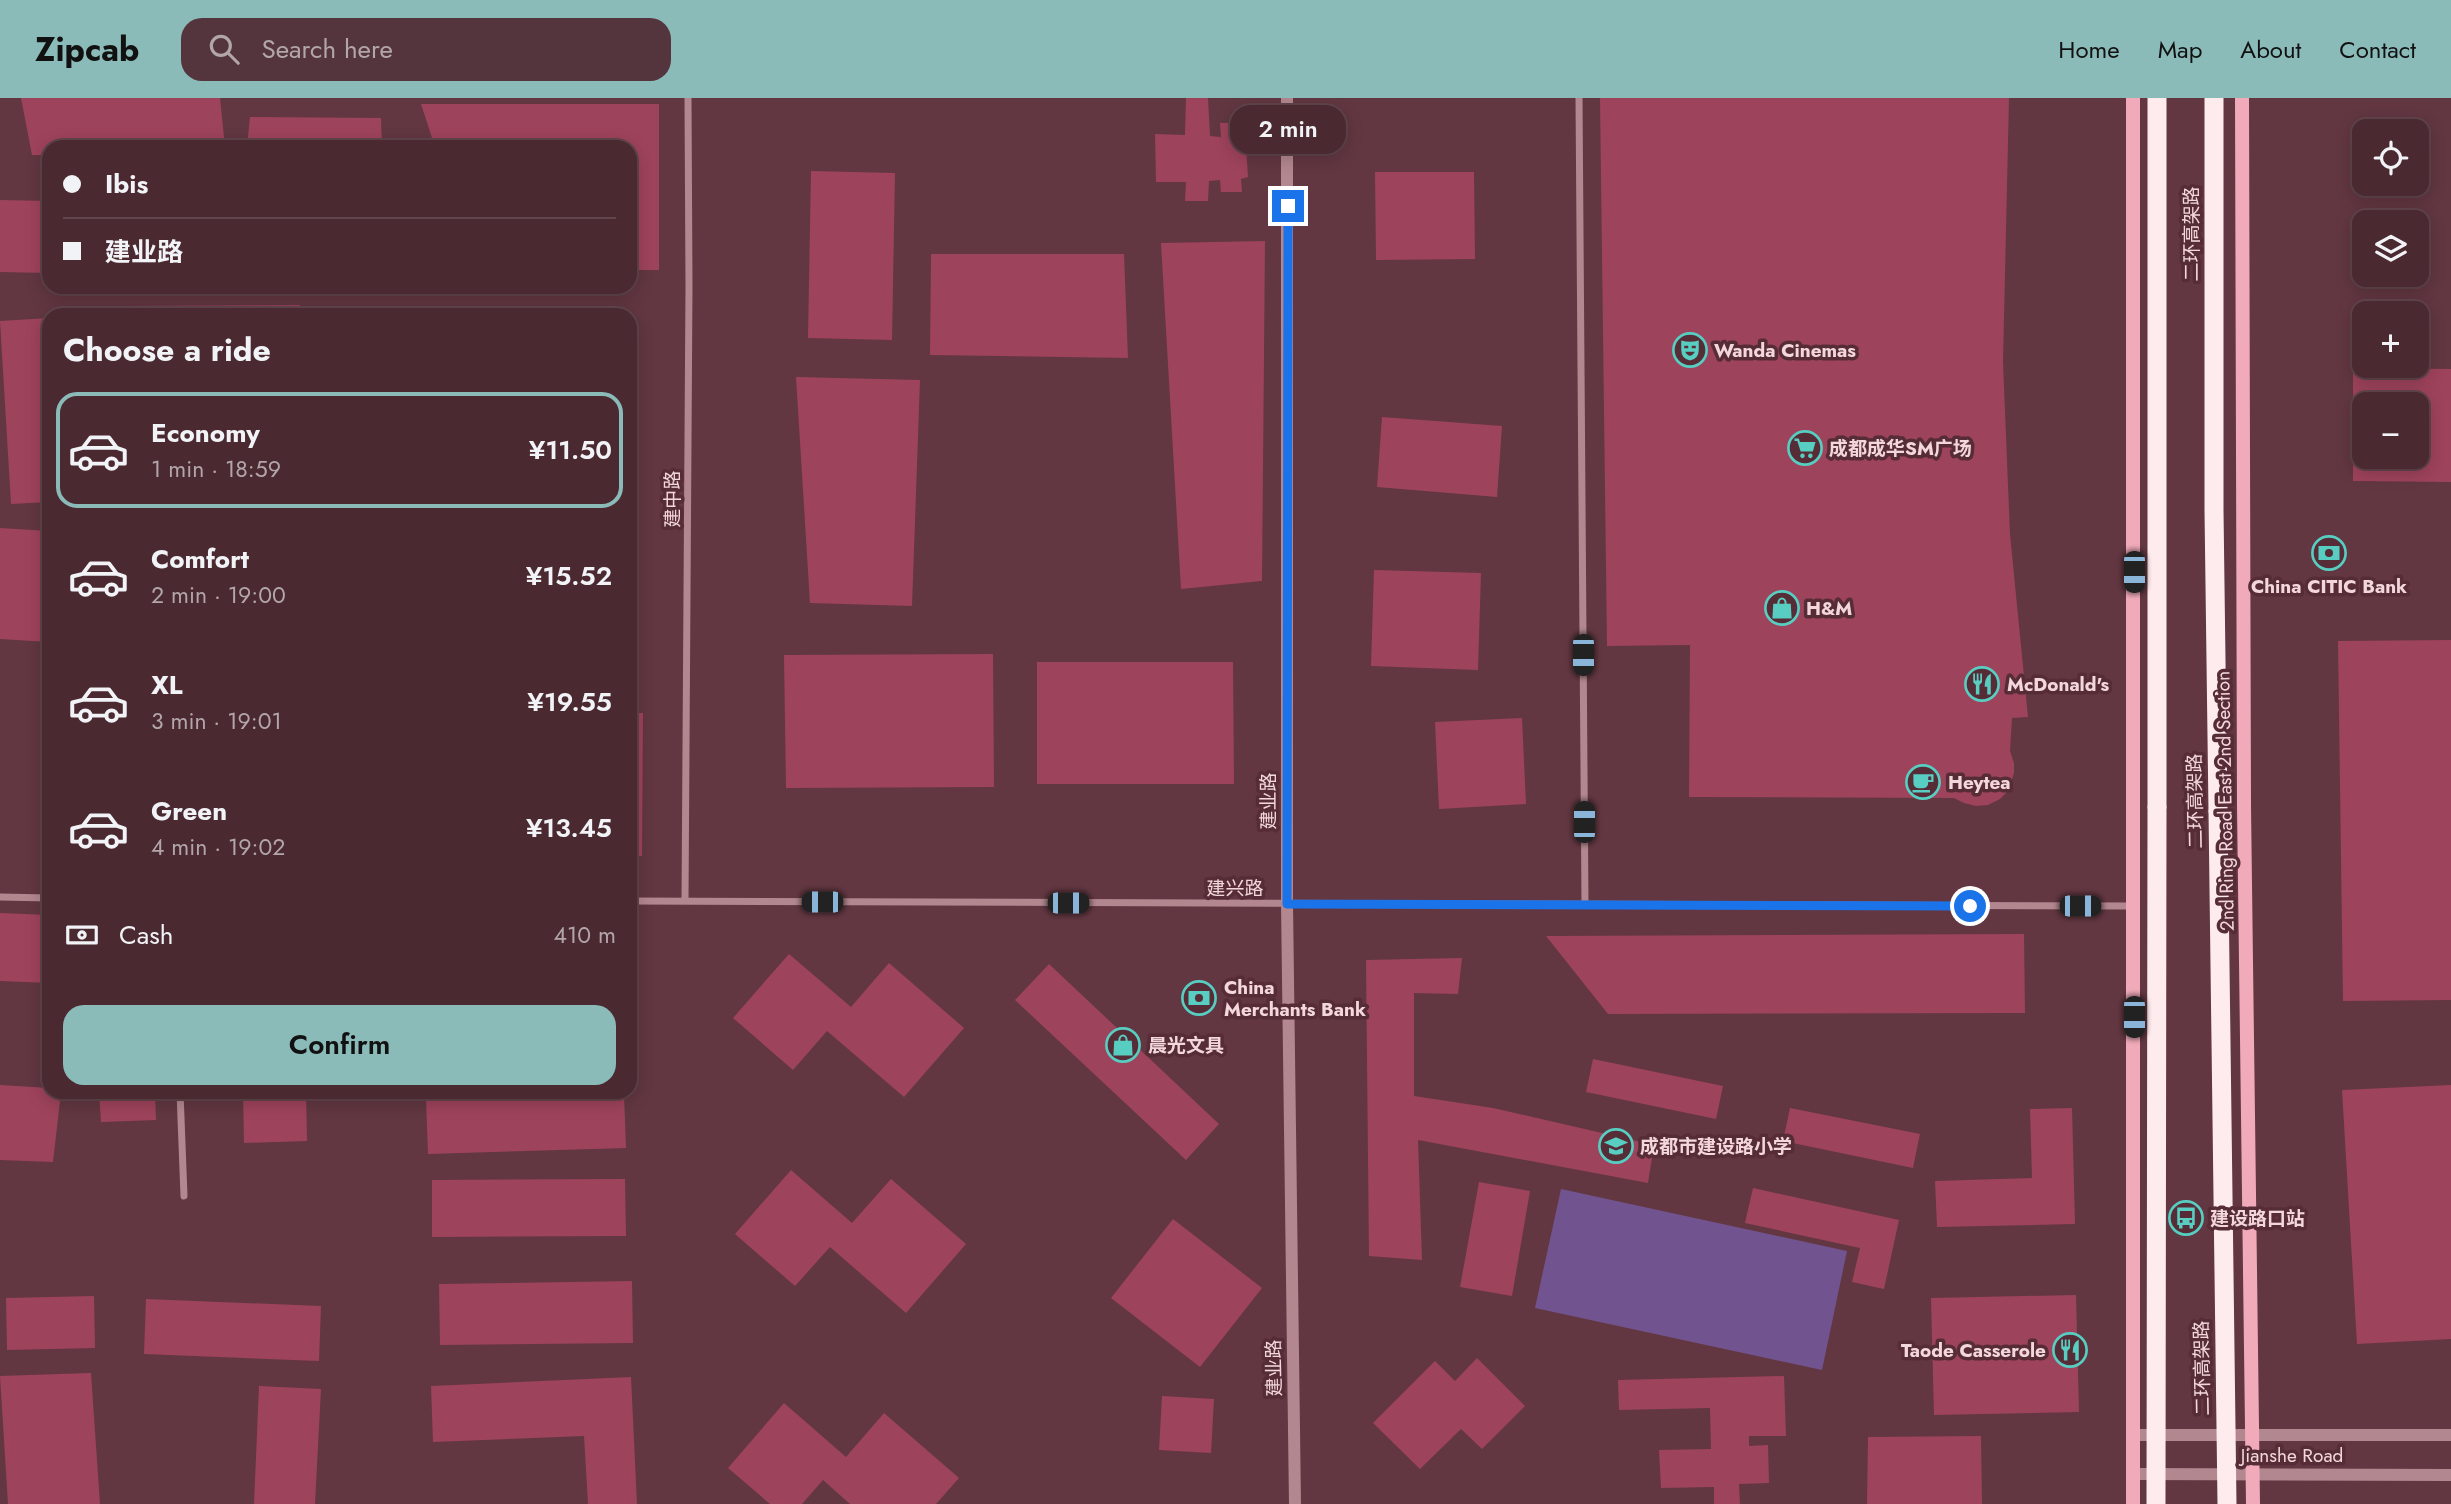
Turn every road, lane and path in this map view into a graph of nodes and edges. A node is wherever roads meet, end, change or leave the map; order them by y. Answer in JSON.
{"nodes":[{"id":1,"x":688,"y":98,"type":"edge"},
{"id":2,"x":1287,"y":98,"type":"edge"},
{"id":3,"x":1579,"y":98,"type":"edge"},
{"id":4,"x":2133,"y":98,"type":"edge"},
{"id":5,"x":2157,"y":98,"type":"edge"},
{"id":6,"x":2214,"y":98,"type":"edge"},
{"id":7,"x":2242,"y":98,"type":"edge"},
{"id":8,"x":0,"y":898,"type":"edge"},
{"id":9,"x":42,"y":898,"type":"edge"},
{"id":10,"x":637,"y":901,"type":"edge"},
{"id":11,"x":685,"y":901,"type":"junction"},
{"id":12,"x":1287,"y":904,"type":"junction"},
{"id":13,"x":1585,"y":905,"type":"junction"},
{"id":14,"x":2134,"y":906,"type":"junction"},
{"id":15,"x":180,"y":1099,"type":"edge"},
{"id":16,"x":184,"y":1196,"type":"dead end"},
{"id":17,"x":2134,"y":1435,"type":"junction"},
{"id":18,"x":2253,"y":1435,"type":"junction"},
{"id":19,"x":2451,"y":1436,"type":"edge"},
{"id":20,"x":2133,"y":1474,"type":"junction"},
{"id":21,"x":2253,"y":1474,"type":"junction"},
{"id":22,"x":2451,"y":1475,"type":"edge"},
{"id":23,"x":1295,"y":1504,"type":"edge"},
{"id":24,"x":2133,"y":1504,"type":"edge"},
{"id":25,"x":2156,"y":1504,"type":"edge"},
{"id":26,"x":2227,"y":1504,"type":"edge"},
{"id":27,"x":2253,"y":1504,"type":"edge"}],
"edges":[{"from":1,"to":11,"type":"street","name":"建中路"},
{"from":2,"to":12,"type":"street","name":"建业路"},
{"from":3,"to":13,"type":"street"},
{"from":4,"to":14,"type":"main road"},
{"from":5,"to":25,"type":"highway","name":"二环高架路","bridge":true},
{"from":6,"to":26,"type":"highway","name":"二环高架路","bridge":true},
{"from":7,"to":18,"type":"main road","name":"2nd Ring Road East 2nd Section"},
{"from":8,"to":9,"type":"street"},
{"from":10,"to":11,"type":"street","name":"建兴路"},
{"from":11,"to":12,"type":"street","name":"建兴路"},
{"from":12,"to":13,"type":"street","name":"建兴路"},
{"from":12,"to":23,"type":"street","name":"建业路"},
{"from":13,"to":14,"type":"street","name":"建兴路"},
{"from":14,"to":17,"type":"main road"},
{"from":15,"to":16,"type":"street"},
{"from":17,"to":18,"type":"street","name":"Jianshe Road"},
{"from":17,"to":20,"type":"main road"},
{"from":18,"to":19,"type":"street","name":"Jianshe Road"},
{"from":18,"to":21,"type":"main road","name":"2nd Ring Road East 2nd Section"},
{"from":20,"to":21,"type":"street","name":"Jianshe Road"},
{"from":20,"to":24,"type":"main road"},
{"from":21,"to":22,"type":"street","name":"Jianshe Road"},
{"from":21,"to":27,"type":"main road","name":"2nd Ring Road East 2nd Section"}]}
